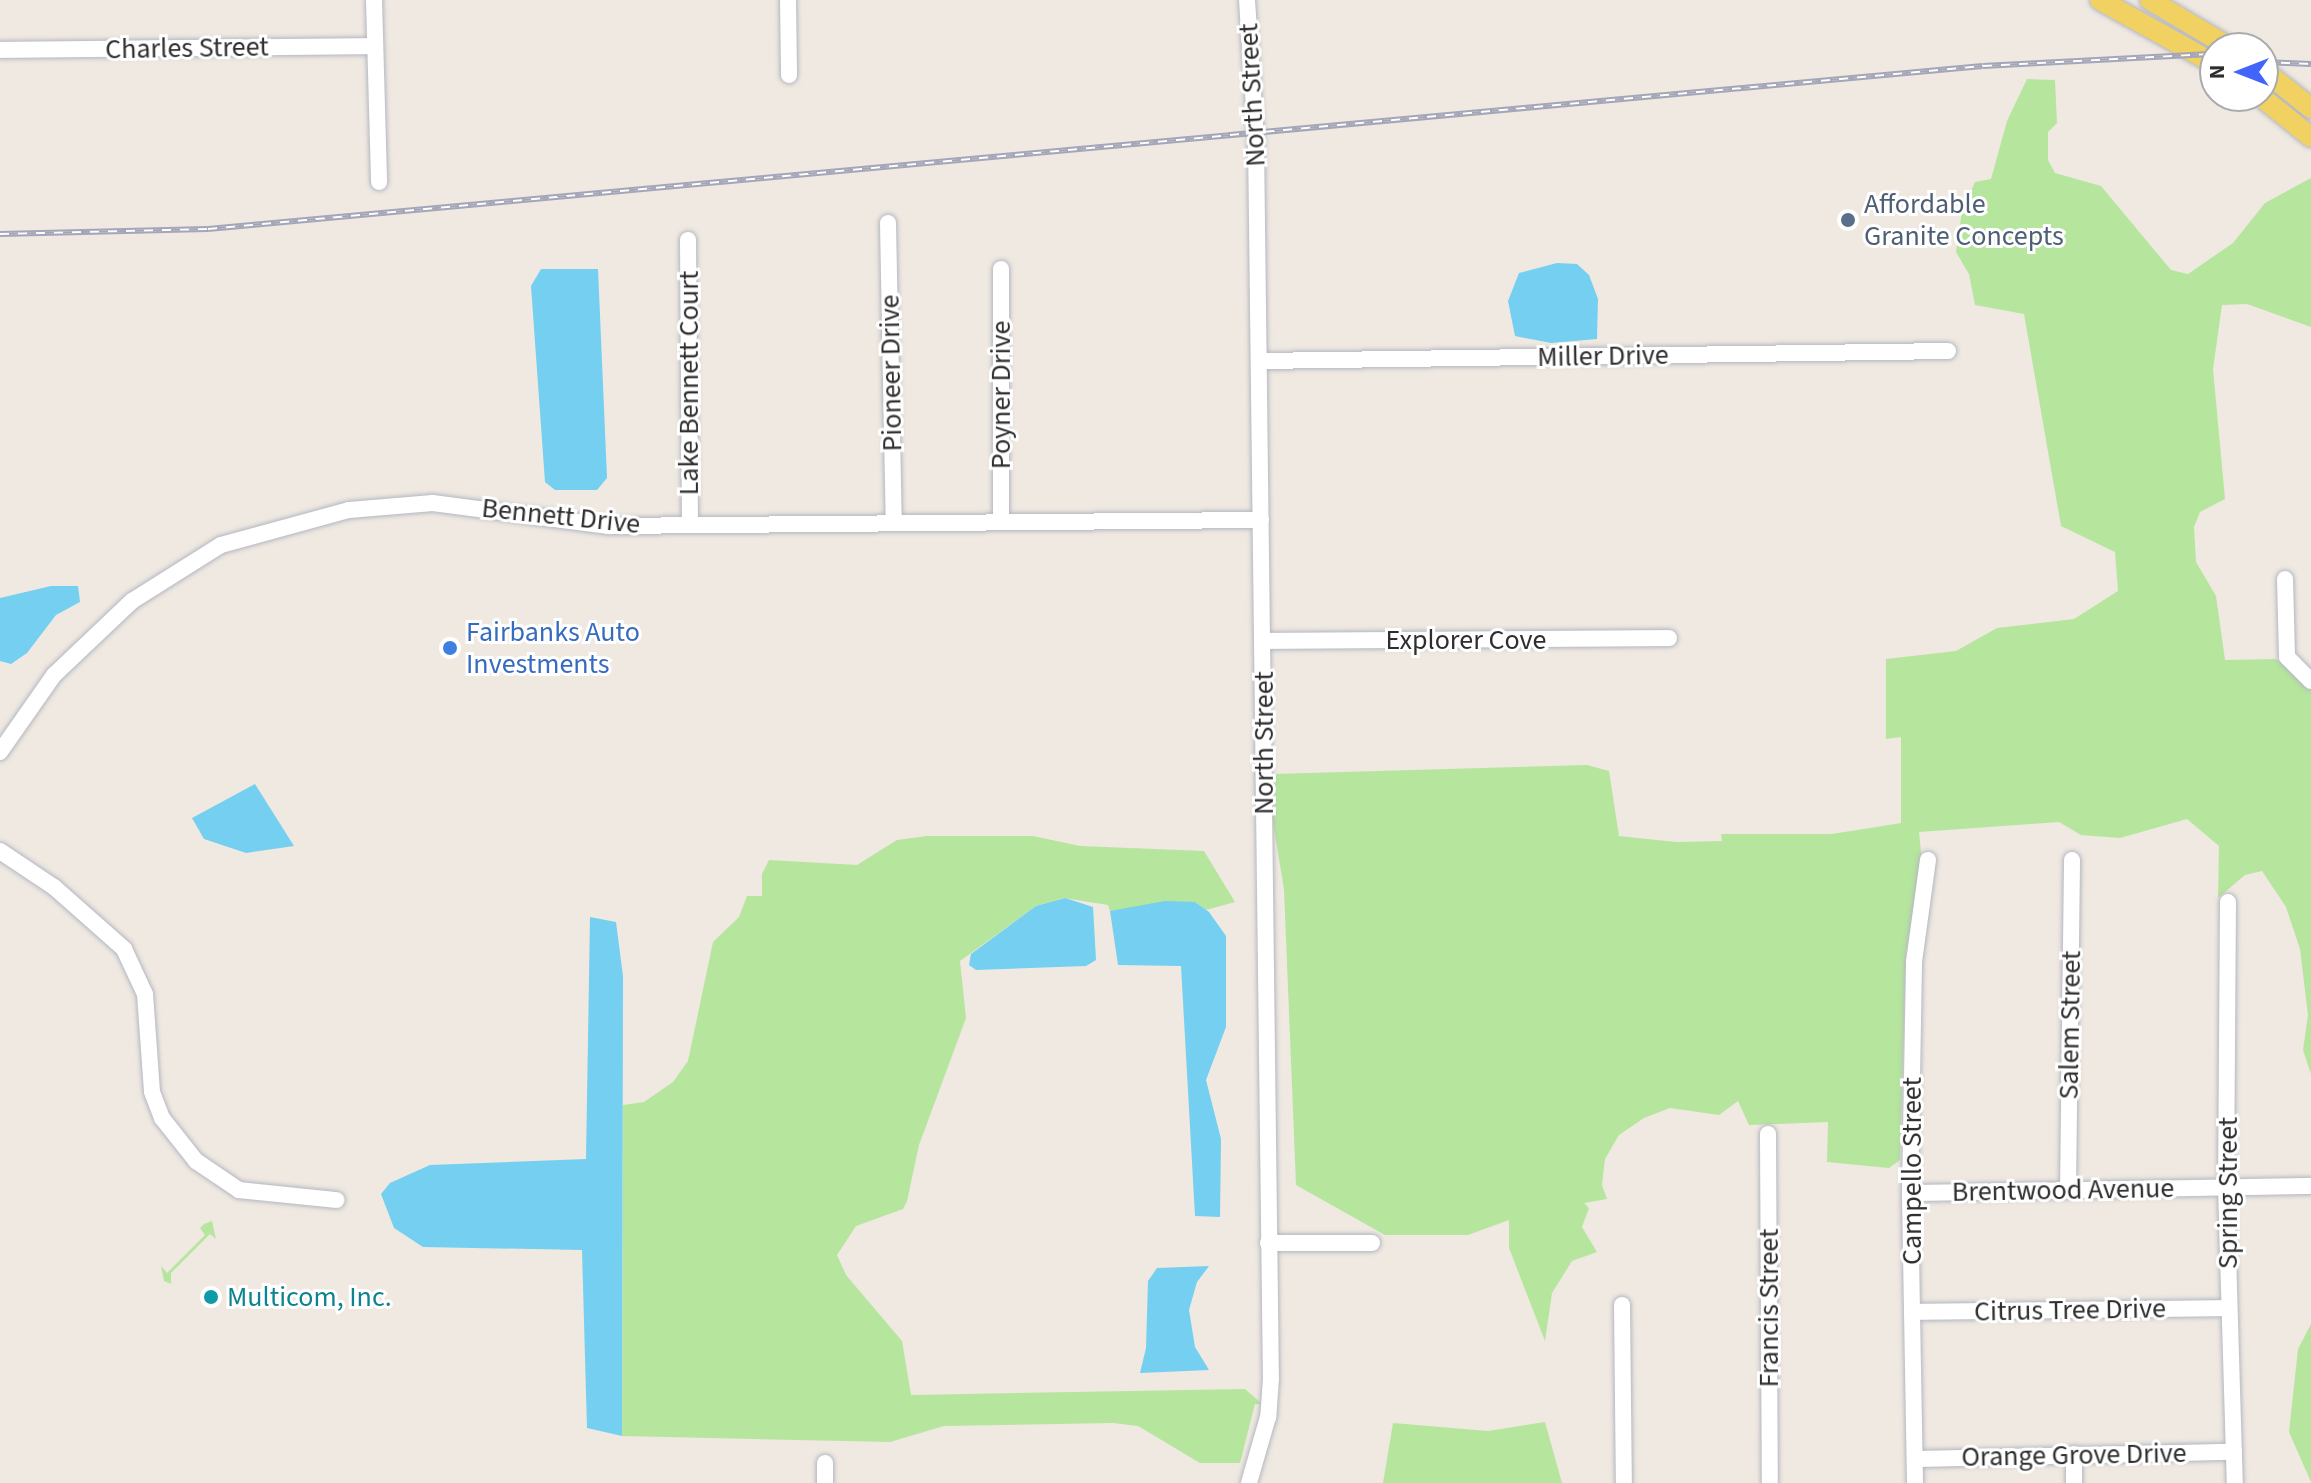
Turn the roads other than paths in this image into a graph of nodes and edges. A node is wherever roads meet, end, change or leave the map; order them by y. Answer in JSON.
{"nodes":[{"id":1,"x":374,"y":0,"type":"edge"},
{"id":2,"x":788,"y":0,"type":"edge"},
{"id":3,"x":1247,"y":0,"type":"edge"},
{"id":4,"x":2100,"y":0,"type":"edge"},
{"id":5,"x":2150,"y":0,"type":"edge"},
{"id":6,"x":2204,"y":32,"type":"edge"},
{"id":7,"x":375,"y":46,"type":"junction"},
{"id":8,"x":0,"y":50,"type":"edge"},
{"id":9,"x":2199,"y":55,"type":"edge"},
{"id":10,"x":789,"y":75,"type":"dead end"},
{"id":11,"x":2279,"y":83,"type":"edge"},
{"id":12,"x":2311,"y":108,"type":"edge"},
{"id":13,"x":2279,"y":111,"type":"edge"},
{"id":14,"x":2311,"y":137,"type":"edge"},
{"id":15,"x":379,"y":182,"type":"dead end"},
{"id":16,"x":888,"y":223,"type":"dead end"},
{"id":17,"x":688,"y":240,"type":"dead end"},
{"id":18,"x":1001,"y":269,"type":"dead end"},
{"id":19,"x":1948,"y":351,"type":"dead end"},
{"id":20,"x":1259,"y":361,"type":"junction"},
{"id":21,"x":1261,"y":520,"type":"junction"},
{"id":22,"x":1001,"y":522,"type":"junction"},
{"id":23,"x":894,"y":523,"type":"junction"},
{"id":24,"x":690,"y":525,"type":"junction"},
{"id":25,"x":2285,"y":579,"type":"dead end"},
{"id":26,"x":1669,"y":638,"type":"dead end"},
{"id":27,"x":1263,"y":641,"type":"junction"},
{"id":28,"x":2311,"y":681,"type":"edge"},
{"id":29,"x":0,"y":752,"type":"edge"},
{"id":30,"x":0,"y":851,"type":"edge"},
{"id":31,"x":1928,"y":860,"type":"dead end"},
{"id":32,"x":2072,"y":860,"type":"dead end"},
{"id":33,"x":2228,"y":902,"type":"dead end"},
{"id":34,"x":1768,"y":1134,"type":"dead end"},
{"id":35,"x":2311,"y":1186,"type":"edge"},
{"id":36,"x":2226,"y":1187,"type":"junction"},
{"id":37,"x":2068,"y":1190,"type":"junction"},
{"id":38,"x":1910,"y":1193,"type":"junction"},
{"id":39,"x":336,"y":1200,"type":"dead end"},
{"id":40,"x":1268,"y":1243,"type":"junction"},
{"id":41,"x":1372,"y":1243,"type":"dead end"},
{"id":42,"x":1622,"y":1305,"type":"dead end"},
{"id":43,"x":2229,"y":1308,"type":"junction"},
{"id":44,"x":1912,"y":1312,"type":"junction"},
{"id":45,"x":2234,"y":1452,"type":"junction"},
{"id":46,"x":2074,"y":1454,"type":"junction"},
{"id":47,"x":1915,"y":1459,"type":"junction"},
{"id":48,"x":825,"y":1463,"type":"dead end"},
{"id":49,"x":825,"y":1483,"type":"edge"},
{"id":50,"x":1249,"y":1483,"type":"edge"},
{"id":51,"x":1624,"y":1483,"type":"edge"},
{"id":52,"x":1770,"y":1483,"type":"edge"},
{"id":53,"x":1915,"y":1483,"type":"edge"},
{"id":54,"x":2074,"y":1483,"type":"edge"},
{"id":55,"x":2235,"y":1483,"type":"edge"}],
"edges":[{"from":1,"to":7,"type":"street"},
{"from":2,"to":10,"type":"street"},
{"from":3,"to":20,"type":"street","name":"North Street"},
{"from":4,"to":9,"type":"main road"},
{"from":5,"to":6,"type":"main road"},
{"from":7,"to":8,"type":"street","name":"Charles Street"},
{"from":7,"to":15,"type":"street"},
{"from":11,"to":12,"type":"main road"},
{"from":13,"to":14,"type":"main road"},
{"from":16,"to":23,"type":"street","name":"Pioneer Drive"},
{"from":17,"to":24,"type":"street","name":"Lake Bennett Court"},
{"from":18,"to":22,"type":"street","name":"Poyner Drive"},
{"from":19,"to":20,"type":"street","name":"Miller Drive"},
{"from":20,"to":21,"type":"street","name":"North Street"},
{"from":21,"to":22,"type":"street","name":"Bennett Drive"},
{"from":21,"to":27,"type":"street","name":"North Street"},
{"from":22,"to":23,"type":"street","name":"Bennett Drive"},
{"from":23,"to":24,"type":"street","name":"Bennett Drive"},
{"from":24,"to":29,"type":"street","name":"Bennett Drive"},
{"from":25,"to":28,"type":"street"},
{"from":26,"to":27,"type":"street","name":"Explorer Cove"},
{"from":27,"to":40,"type":"street","name":"North Street"},
{"from":30,"to":39,"type":"street"},
{"from":31,"to":38,"type":"street","name":"Campello Street"},
{"from":32,"to":37,"type":"street","name":"Salem Street"},
{"from":33,"to":36,"type":"street","name":"Spring Street"},
{"from":34,"to":52,"type":"street","name":"Francis Street"},
{"from":35,"to":36,"type":"street","name":"Brentwood Avenue"},
{"from":36,"to":37,"type":"street","name":"Brentwood Avenue"},
{"from":36,"to":43,"type":"street","name":"Spring Street"},
{"from":37,"to":38,"type":"street","name":"Brentwood Avenue"},
{"from":38,"to":44,"type":"street","name":"Campello Street"},
{"from":40,"to":41,"type":"street"},
{"from":40,"to":50,"type":"street","name":"North Street"},
{"from":42,"to":51,"type":"street"},
{"from":43,"to":44,"type":"street","name":"Citrus Tree Drive"},
{"from":43,"to":45,"type":"street","name":"Spring Street"},
{"from":44,"to":47,"type":"street","name":"Campello Street"},
{"from":45,"to":46,"type":"street","name":"Orange Grove Drive"},
{"from":45,"to":55,"type":"street","name":"Spring Street"},
{"from":46,"to":47,"type":"street","name":"Orange Grove Drive"},
{"from":46,"to":54,"type":"street"},
{"from":47,"to":53,"type":"street","name":"Campello Street"},
{"from":48,"to":49,"type":"street"}]}
